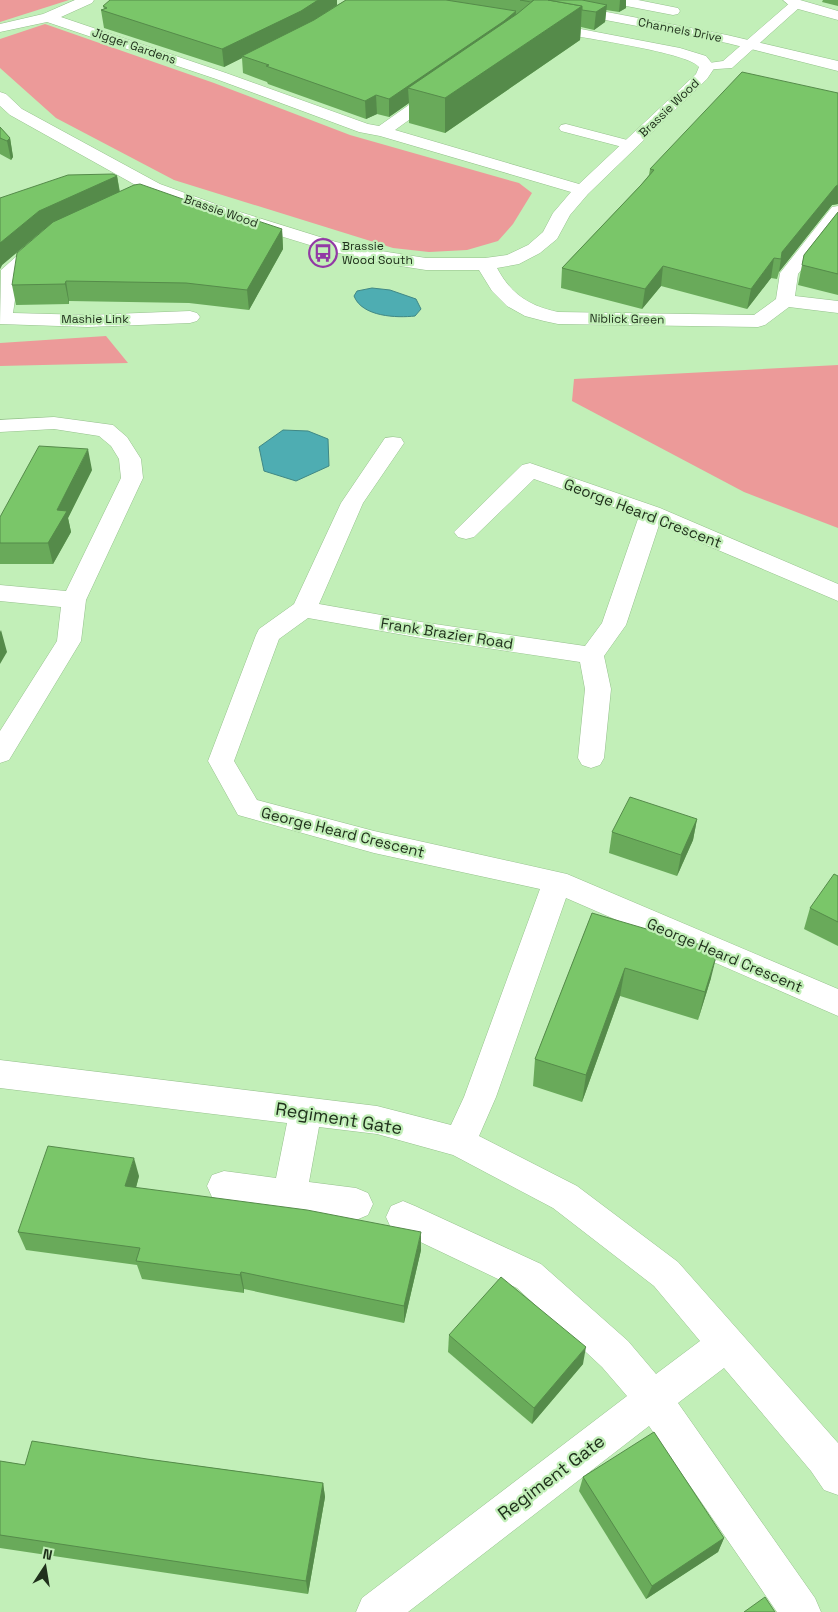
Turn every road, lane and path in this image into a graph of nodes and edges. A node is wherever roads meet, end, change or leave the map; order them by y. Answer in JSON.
{"nodes":[{"id":1,"x":88,"y":0,"type":"edge"},
{"id":2,"x":521,"y":0,"type":"edge"},
{"id":3,"x":616,"y":0,"type":"edge"},
{"id":4,"x":793,"y":2,"type":"edge"},
{"id":5,"x":673,"y":11,"type":"dead end"},
{"id":6,"x":838,"y":16,"type":"edge"},
{"id":7,"x":48,"y":17,"type":"junction"},
{"id":8,"x":531,"y":24,"type":"edge"},
{"id":9,"x":0,"y":28,"type":"edge"},
{"id":10,"x":750,"y":44,"type":"junction"},
{"id":11,"x":838,"y":66,"type":"edge"},
{"id":12,"x":707,"y":67,"type":"junction"},
{"id":13,"x":238,"y":68,"type":"dead end"},
{"id":14,"x":221,"y":76,"type":"junction"},
{"id":15,"x":453,"y":82,"type":"edge"},
{"id":16,"x":0,"y":97,"type":"edge"},
{"id":17,"x":8,"y":115,"type":"edge"},
{"id":18,"x":566,"y":128,"type":"dead end"},
{"id":19,"x":382,"y":131,"type":"junction"},
{"id":20,"x":630,"y":145,"type":"junction"},
{"id":21,"x":154,"y":188,"type":"junction"},
{"id":22,"x":582,"y":190,"type":"junction"},
{"id":23,"x":137,"y":196,"type":"edge"},
{"id":24,"x":838,"y":211,"type":"edge"},
{"id":25,"x":59,"y":232,"type":"edge"},
{"id":26,"x":485,"y":264,"type":"junction"},
{"id":27,"x":785,"y":301,"type":"junction"},
{"id":28,"x":838,"y":307,"type":"edge"},
{"id":29,"x":190,"y":317,"type":"dead end"},
{"id":30,"x":2,"y":318,"type":"edge"},
{"id":31,"x":0,"y":426,"type":"edge"},
{"id":32,"x":393,"y":443,"type":"dead end"},
{"id":33,"x":652,"y":513,"type":"junction"},
{"id":34,"x":466,"y":532,"type":"dead end"},
{"id":35,"x":0,"y":593,"type":"edge"},
{"id":36,"x":838,"y":593,"type":"edge"},
{"id":37,"x":74,"y":600,"type":"junction"},
{"id":38,"x":304,"y":609,"type":"junction"},
{"id":39,"x":591,"y":655,"type":"junction"},
{"id":40,"x":0,"y":753,"type":"edge"},
{"id":41,"x":591,"y":758,"type":"dead end"},
{"id":42,"x":557,"y":882,"type":"junction"},
{"id":43,"x":838,"y":1003,"type":"edge"},
{"id":44,"x":0,"y":1074,"type":"edge"},
{"id":45,"x":306,"y":1112,"type":"junction"},
{"id":46,"x":460,"y":1142,"type":"junction"},
{"id":47,"x":224,"y":1186,"type":"dead end"},
{"id":48,"x":289,"y":1195,"type":"junction"},
{"id":49,"x":356,"y":1204,"type":"dead end"},
{"id":50,"x":403,"y":1217,"type":"dead end"},
{"id":51,"x":727,"y":1343,"type":"junction"},
{"id":52,"x":654,"y":1399,"type":"junction"},
{"id":53,"x":838,"y":1476,"type":"edge"},
{"id":54,"x":376,"y":1612,"type":"edge"},
{"id":55,"x":801,"y":1612,"type":"edge"}],
"edges":[{"from":1,"to":7,"type":"main road"},
{"from":2,"to":10,"type":"main road","name":"Channels Drive"},
{"from":3,"to":5,"type":"main road"},
{"from":4,"to":6,"type":"main road"},
{"from":4,"to":10,"type":"lane"},
{"from":7,"to":9,"type":"main road"},
{"from":7,"to":14,"type":"main road","name":"Jigger Gardens"},
{"from":8,"to":12,"type":"main road","name":"Brassie Wood"},
{"from":10,"to":11,"type":"main road","name":"Channels Drive"},
{"from":10,"to":12,"type":"lane"},
{"from":12,"to":20,"type":"main road","name":"Brassie Wood"},
{"from":13,"to":14,"type":"main road"},
{"from":14,"to":19,"type":"main road","name":"Jigger Gardens"},
{"from":15,"to":19,"type":"main road"},
{"from":16,"to":17,"type":"main road","name":"Brassie Wood"},
{"from":17,"to":21,"type":"main road","name":"Brassie Wood"},
{"from":18,"to":20,"type":"lane"},
{"from":19,"to":22,"type":"main road"},
{"from":20,"to":22,"type":"main road","name":"Brassie Wood"},
{"from":21,"to":23,"type":"main road"},
{"from":21,"to":26,"type":"main road","name":"Brassie Wood"},
{"from":22,"to":26,"type":"main road","name":"Brassie Wood"},
{"from":24,"to":27,"type":"main road"},
{"from":25,"to":30,"type":"main road"},
{"from":26,"to":27,"type":"main road","name":"Niblick Green"},
{"from":27,"to":28,"type":"main road"},
{"from":29,"to":30,"type":"main road","name":"Mashie Link"},
{"from":31,"to":37,"type":"main road"},
{"from":32,"to":38,"type":"main road"},
{"from":33,"to":34,"type":"main road","name":"George Heard Crescent"},
{"from":33,"to":36,"type":"main road","name":"George Heard Crescent"},
{"from":33,"to":39,"type":"main road"},
{"from":35,"to":37,"type":"main road"},
{"from":37,"to":40,"type":"main road"},
{"from":38,"to":39,"type":"main road","name":"Frank Brazier Road"},
{"from":38,"to":42,"type":"main road","name":"George Heard Crescent"},
{"from":39,"to":41,"type":"main road"},
{"from":42,"to":43,"type":"main road","name":"George Heard Crescent"},
{"from":42,"to":46,"type":"main road"},
{"from":44,"to":45,"type":"main road","name":"Regiment Gate"},
{"from":45,"to":46,"type":"main road","name":"Regiment Gate"},
{"from":45,"to":48,"type":"main road"},
{"from":46,"to":51,"type":"main road","name":"Regiment Gate"},
{"from":47,"to":48,"type":"main road"},
{"from":48,"to":49,"type":"main road"},
{"from":50,"to":52,"type":"main road"},
{"from":51,"to":52,"type":"main road","name":"Regiment Gate"},
{"from":51,"to":53,"type":"main road","name":"Regiment Gate"},
{"from":52,"to":54,"type":"main road","name":"Regiment Gate"},
{"from":52,"to":55,"type":"main road"}]}
